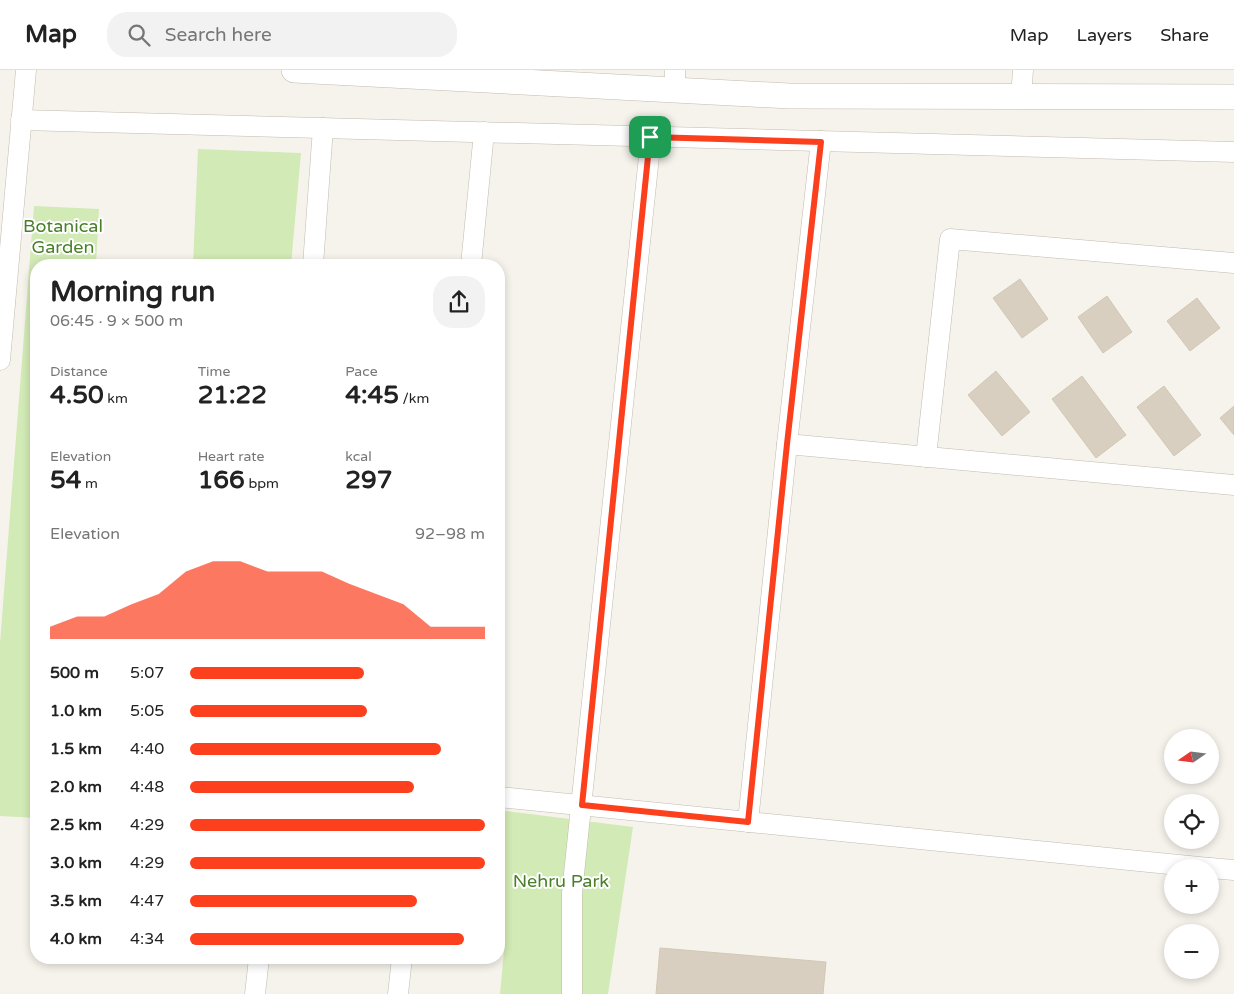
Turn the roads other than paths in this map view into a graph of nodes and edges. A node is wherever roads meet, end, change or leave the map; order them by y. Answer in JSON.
{"nodes":[{"id":1,"x":26,"y":70,"type":"edge"},
{"id":2,"x":294,"y":70,"type":"edge"},
{"id":3,"x":1023,"y":70,"type":"edge"},
{"id":4,"x":469,"y":75,"type":"edge"},
{"id":5,"x":675,"y":80,"type":"edge"},
{"id":6,"x":1234,"y":97,"type":"edge"},
{"id":7,"x":1021,"y":98,"type":"junction"},
{"id":8,"x":22,"y":120,"type":"junction"},
{"id":9,"x":323,"y":128,"type":"junction"},
{"id":10,"x":484,"y":132,"type":"junction"},
{"id":11,"x":650,"y":137,"type":"junction"},
{"id":12,"x":821,"y":142,"type":"junction"},
{"id":13,"x":1234,"y":152,"type":"edge"},
{"id":14,"x":313,"y":259,"type":"edge"},
{"id":15,"x":472,"y":259,"type":"edge"},
{"id":16,"x":1234,"y":263,"type":"edge"},
{"id":17,"x":0,"y":360,"type":"edge"},
{"id":18,"x":787,"y":444,"type":"junction"},
{"id":19,"x":926,"y":457,"type":"junction"},
{"id":20,"x":1234,"y":485,"type":"edge"},
{"id":21,"x":505,"y":798,"type":"edge"},
{"id":22,"x":582,"y":805,"type":"junction"},
{"id":23,"x":748,"y":822,"type":"junction"},
{"id":24,"x":1164,"y":863,"type":"edge"},
{"id":25,"x":1219,"y":869,"type":"edge"},
{"id":26,"x":1234,"y":870,"type":"edge"},
{"id":27,"x":258,"y":964,"type":"edge"},
{"id":28,"x":401,"y":964,"type":"edge"},
{"id":29,"x":255,"y":994,"type":"edge"},
{"id":30,"x":398,"y":994,"type":"edge"},
{"id":31,"x":572,"y":994,"type":"edge"}],
"edges":[{"from":1,"to":8,"type":"street"},
{"from":2,"to":4,"type":"street"},
{"from":3,"to":7,"type":"street"},
{"from":4,"to":5,"type":"street"},
{"from":5,"to":7,"type":"street"},
{"from":6,"to":7,"type":"street"},
{"from":8,"to":9,"type":"street"},
{"from":8,"to":17,"type":"street"},
{"from":9,"to":10,"type":"street"},
{"from":9,"to":14,"type":"street"},
{"from":10,"to":11,"type":"street"},
{"from":10,"to":15,"type":"street"},
{"from":11,"to":12,"type":"street"},
{"from":11,"to":22,"type":"street"},
{"from":12,"to":13,"type":"street"},
{"from":12,"to":18,"type":"street"},
{"from":16,"to":19,"type":"street"},
{"from":18,"to":19,"type":"street"},
{"from":18,"to":23,"type":"street"},
{"from":19,"to":20,"type":"street"},
{"from":21,"to":22,"type":"street"},
{"from":22,"to":23,"type":"street"},
{"from":22,"to":31,"type":"street"},
{"from":23,"to":24,"type":"street"},
{"from":25,"to":26,"type":"street"},
{"from":27,"to":29,"type":"street"},
{"from":28,"to":30,"type":"street"}]}
